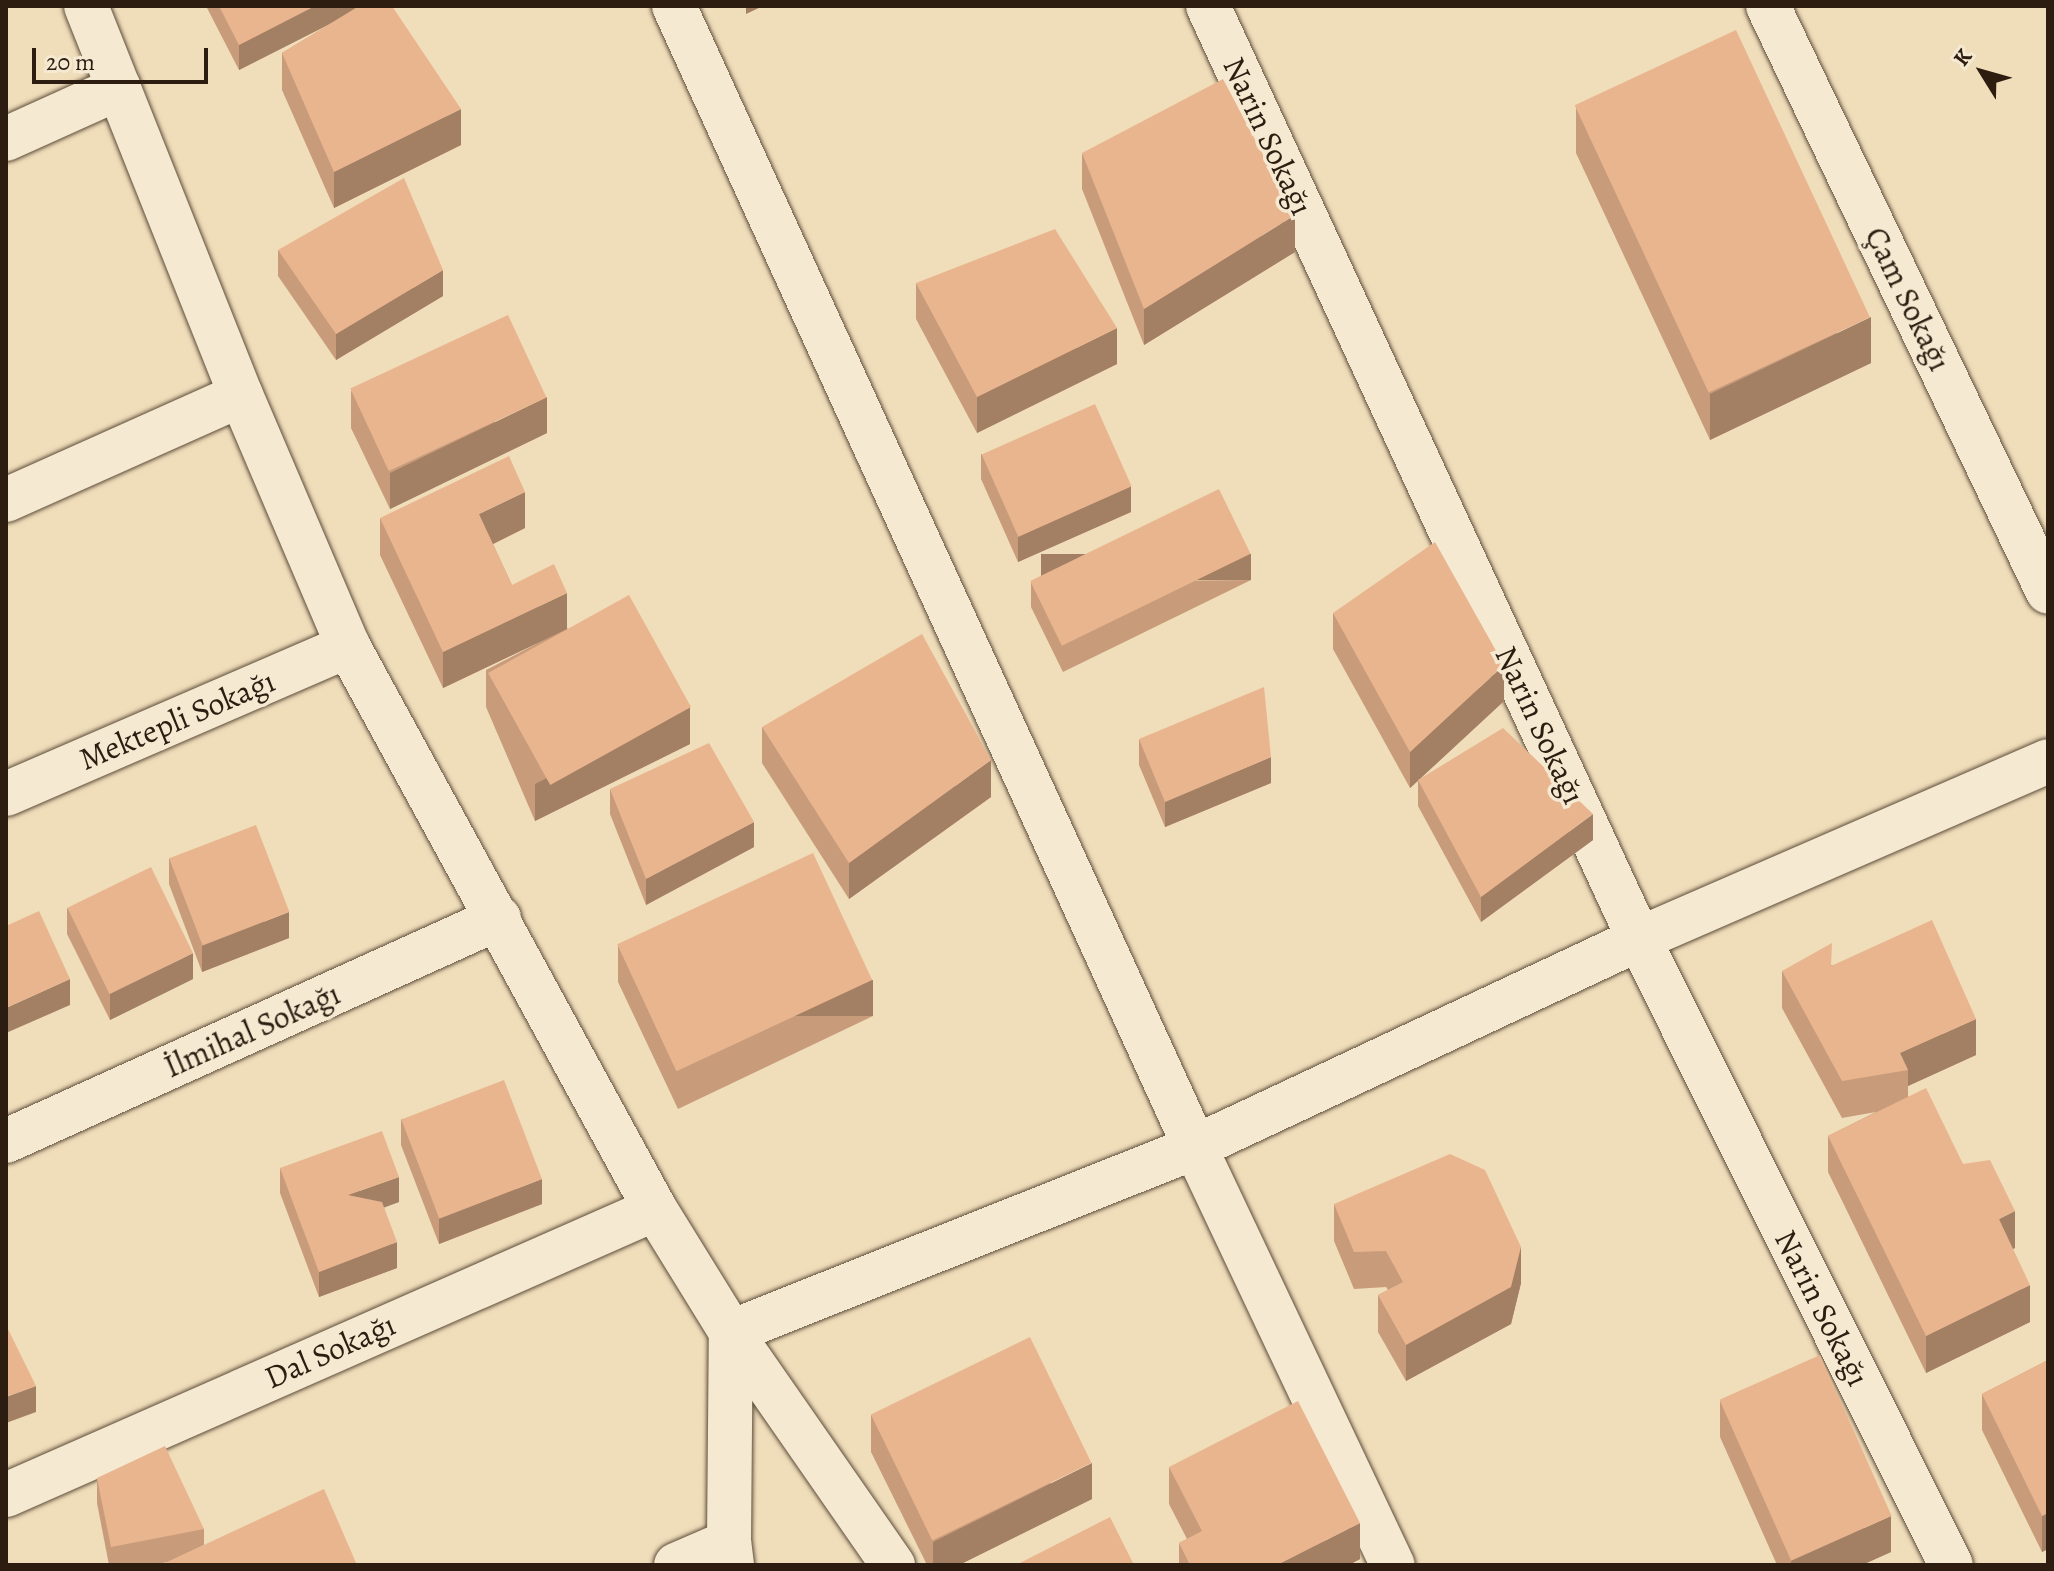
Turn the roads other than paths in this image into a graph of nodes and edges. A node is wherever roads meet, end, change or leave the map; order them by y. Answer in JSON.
{"nodes":[{"id":1,"x":86,"y":6,"type":"edge"},
{"id":2,"x":674,"y":6,"type":"edge"},
{"id":3,"x":1208,"y":6,"type":"edge"},
{"id":4,"x":1768,"y":6,"type":"edge"},
{"id":5,"x":119,"y":88,"type":"junction"},
{"id":6,"x":6,"y":139,"type":"edge"},
{"id":7,"x":241,"y":395,"type":"junction"},
{"id":8,"x":6,"y":500,"type":"edge"},
{"id":9,"x":2048,"y":592,"type":"edge"},
{"id":10,"x":348,"y":646,"type":"junction"},
{"id":11,"x":2048,"y":761,"type":"edge"},
{"id":12,"x":6,"y":794,"type":"edge"},
{"id":13,"x":499,"y":918,"type":"junction"},
{"id":14,"x":1639,"y":939,"type":"junction"},
{"id":15,"x":6,"y":1141,"type":"edge"},
{"id":16,"x":1195,"y":1147,"type":"junction"},
{"id":17,"x":655,"y":1209,"type":"junction"},
{"id":18,"x":731,"y":1332,"type":"junction"},
{"id":19,"x":6,"y":1495,"type":"edge"},
{"id":20,"x":731,"y":1554,"type":"edge"},
{"id":21,"x":676,"y":1565,"type":"edge"},
{"id":22,"x":893,"y":1565,"type":"edge"},
{"id":23,"x":1393,"y":1565,"type":"edge"},
{"id":24,"x":1951,"y":1565,"type":"edge"}],
"edges":[{"from":1,"to":5,"type":"street"},
{"from":2,"to":16,"type":"street"},
{"from":3,"to":14,"type":"street","name":"Narin Sokağı"},
{"from":4,"to":9,"type":"street","name":"Çam Sokağı"},
{"from":5,"to":6,"type":"street"},
{"from":5,"to":7,"type":"street"},
{"from":7,"to":8,"type":"street"},
{"from":7,"to":10,"type":"street"},
{"from":10,"to":12,"type":"street","name":"Mektepli Sokağı"},
{"from":10,"to":13,"type":"street"},
{"from":11,"to":14,"type":"street"},
{"from":13,"to":15,"type":"street","name":"İlmihal Sokağı"},
{"from":13,"to":17,"type":"street"},
{"from":14,"to":16,"type":"street"},
{"from":14,"to":24,"type":"street","name":"Narin Sokağı"},
{"from":16,"to":18,"type":"street"},
{"from":16,"to":23,"type":"street"},
{"from":17,"to":18,"type":"street"},
{"from":17,"to":19,"type":"street","name":"Dal Sokağı"},
{"from":18,"to":20,"type":"street"},
{"from":18,"to":22,"type":"street"},
{"from":20,"to":21,"type":"street"}]}
